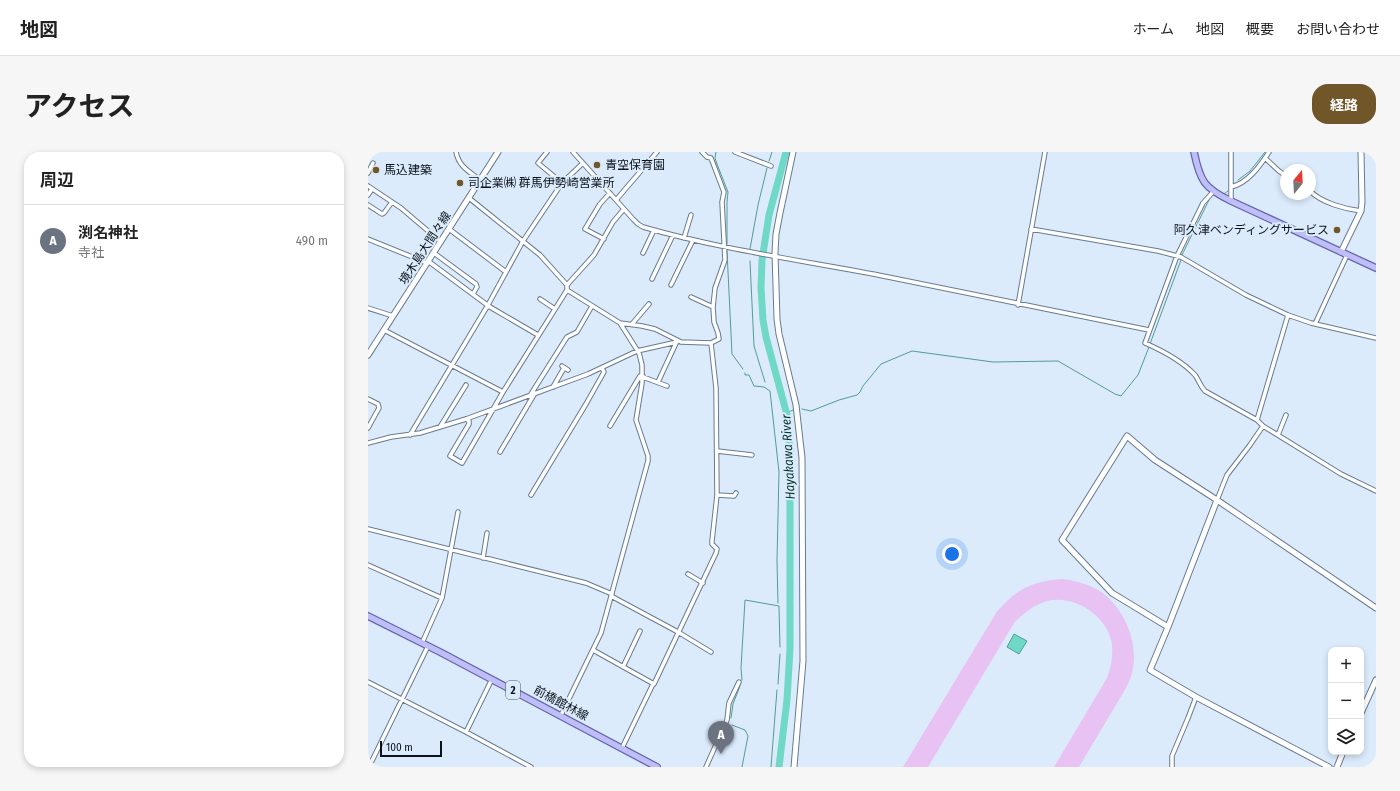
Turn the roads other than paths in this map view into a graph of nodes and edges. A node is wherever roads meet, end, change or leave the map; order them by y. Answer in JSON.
{"nodes":[{"id":1,"x":456,"y":152,"type":"edge"},
{"id":2,"x":498,"y":152,"type":"edge"},
{"id":3,"x":546,"y":152,"type":"edge"},
{"id":4,"x":573,"y":152,"type":"edge"},
{"id":5,"x":657,"y":152,"type":"edge"},
{"id":6,"x":702,"y":152,"type":"edge"},
{"id":7,"x":712,"y":152,"type":"edge"},
{"id":8,"x":735,"y":152,"type":"edge"},
{"id":9,"x":793,"y":152,"type":"edge"},
{"id":10,"x":1045,"y":152,"type":"edge"},
{"id":11,"x":1194,"y":152,"type":"edge"},
{"id":12,"x":1231,"y":152,"type":"edge"},
{"id":13,"x":1269,"y":152,"type":"edge"},
{"id":14,"x":1361,"y":152,"type":"edge"},
{"id":15,"x":710,"y":158,"type":"junction"},
{"id":16,"x":1265,"y":158,"type":"junction"},
{"id":17,"x":374,"y":163,"type":"dead end"},
{"id":18,"x":583,"y":163,"type":"junction"},
{"id":19,"x":771,"y":166,"type":"dead end"},
{"id":20,"x":368,"y":173,"type":"edge"},
{"id":21,"x":1280,"y":173,"type":"edge"},
{"id":22,"x":480,"y":180,"type":"junction"},
{"id":23,"x":562,"y":183,"type":"junction"},
{"id":24,"x":1231,"y":187,"type":"junction"},
{"id":25,"x":370,"y":188,"type":"edge"},
{"id":26,"x":1213,"y":192,"type":"junction"},
{"id":27,"x":610,"y":193,"type":"junction"},
{"id":28,"x":368,"y":195,"type":"edge"},
{"id":29,"x":1316,"y":196,"type":"edge"},
{"id":30,"x":469,"y":198,"type":"junction"},
{"id":31,"x":616,"y":200,"type":"junction"},
{"id":32,"x":1231,"y":201,"type":"junction"},
{"id":33,"x":392,"y":202,"type":"junction"},
{"id":34,"x":368,"y":205,"type":"edge"},
{"id":35,"x":624,"y":209,"type":"junction"},
{"id":36,"x":1361,"y":211,"type":"junction"},
{"id":37,"x":691,"y":215,"type":"dead end"},
{"id":38,"x":449,"y":229,"type":"junction"},
{"id":39,"x":1031,"y":229,"type":"junction"},
{"id":40,"x":654,"y":230,"type":"junction"},
{"id":41,"x":673,"y":235,"type":"junction"},
{"id":42,"x":684,"y":238,"type":"junction"},
{"id":43,"x":368,"y":239,"type":"edge"},
{"id":44,"x":604,"y":239,"type":"junction"},
{"id":45,"x":693,"y":240,"type":"junction"},
{"id":46,"x":523,"y":241,"type":"junction"},
{"id":47,"x":441,"y":242,"type":"junction"},
{"id":48,"x":724,"y":247,"type":"junction"},
{"id":49,"x":1341,"y":252,"type":"junction"},
{"id":50,"x":434,"y":253,"type":"junction"},
{"id":51,"x":643,"y":253,"type":"dead end"},
{"id":52,"x":1347,"y":255,"type":"junction"},
{"id":53,"x":1177,"y":256,"type":"junction"},
{"id":54,"x":773,"y":257,"type":"junction"},
{"id":55,"x":428,"y":262,"type":"junction"},
{"id":56,"x":1376,"y":268,"type":"edge"},
{"id":57,"x":506,"y":272,"type":"junction"},
{"id":58,"x":652,"y":279,"type":"dead end"},
{"id":59,"x":567,"y":285,"type":"junction"},
{"id":60,"x":671,"y":286,"type":"dead end"},
{"id":61,"x":567,"y":290,"type":"junction"},
{"id":62,"x":473,"y":294,"type":"junction"},
{"id":63,"x":691,"y":297,"type":"dead end"},
{"id":64,"x":540,"y":299,"type":"dead end"},
{"id":65,"x":648,"y":304,"type":"dead end"},
{"id":66,"x":488,"y":305,"type":"junction"},
{"id":67,"x":1018,"y":305,"type":"junction"},
{"id":68,"x":592,"y":306,"type":"junction"},
{"id":69,"x":713,"y":307,"type":"junction"},
{"id":70,"x":368,"y":308,"type":"edge"},
{"id":71,"x":555,"y":309,"type":"junction"},
{"id":72,"x":1288,"y":315,"type":"junction"},
{"id":73,"x":393,"y":316,"type":"junction"},
{"id":74,"x":620,"y":323,"type":"junction"},
{"id":75,"x":632,"y":324,"type":"junction"},
{"id":76,"x":1315,"y":324,"type":"junction"},
{"id":77,"x":384,"y":330,"type":"junction"},
{"id":78,"x":1149,"y":330,"type":"junction"},
{"id":79,"x":538,"y":335,"type":"junction"},
{"id":80,"x":1376,"y":338,"type":"edge"},
{"id":81,"x":677,"y":341,"type":"junction"},
{"id":82,"x":711,"y":343,"type":"junction"},
{"id":83,"x":637,"y":350,"type":"junction"},
{"id":84,"x":368,"y":355,"type":"edge"},
{"id":85,"x":452,"y":366,"type":"junction"},
{"id":86,"x":565,"y":368,"type":"dead end"},
{"id":87,"x":602,"y":368,"type":"junction"},
{"id":88,"x":643,"y":376,"type":"junction"},
{"id":89,"x":658,"y":382,"type":"junction"},
{"id":90,"x":466,"y":385,"type":"dead end"},
{"id":91,"x":667,"y":386,"type":"dead end"},
{"id":92,"x":554,"y":387,"type":"junction"},
{"id":93,"x":503,"y":392,"type":"junction"},
{"id":94,"x":535,"y":393,"type":"junction"},
{"id":95,"x":530,"y":395,"type":"junction"},
{"id":96,"x":368,"y":399,"type":"edge"},
{"id":97,"x":494,"y":408,"type":"junction"},
{"id":98,"x":1286,"y":415,"type":"dead end"},
{"id":99,"x":466,"y":419,"type":"junction"},
{"id":100,"x":1257,"y":420,"type":"junction"},
{"id":101,"x":610,"y":426,"type":"dead end"},
{"id":102,"x":1263,"y":426,"type":"junction"},
{"id":103,"x":440,"y":427,"type":"junction"},
{"id":104,"x":368,"y":428,"type":"edge"},
{"id":105,"x":410,"y":435,"type":"junction"},
{"id":106,"x":1278,"y":435,"type":"junction"},
{"id":107,"x":368,"y":443,"type":"edge"},
{"id":108,"x":717,"y":451,"type":"junction"},
{"id":109,"x":500,"y":452,"type":"dead end"},
{"id":110,"x":752,"y":455,"type":"dead end"},
{"id":111,"x":1376,"y":491,"type":"edge"},
{"id":112,"x":736,"y":493,"type":"dead end"},
{"id":113,"x":531,"y":495,"type":"dead end"},
{"id":114,"x":718,"y":495,"type":"junction"},
{"id":115,"x":1217,"y":500,"type":"junction"},
{"id":116,"x":458,"y":512,"type":"dead end"},
{"id":117,"x":368,"y":529,"type":"edge"},
{"id":118,"x":487,"y":533,"type":"dead end"},
{"id":119,"x":451,"y":550,"type":"junction"},
{"id":120,"x":483,"y":558,"type":"junction"},
{"id":121,"x":368,"y":565,"type":"edge"},
{"id":122,"x":688,"y":574,"type":"dead end"},
{"id":123,"x":702,"y":583,"type":"junction"},
{"id":124,"x":612,"y":595,"type":"junction"},
{"id":125,"x":442,"y":598,"type":"junction"},
{"id":126,"x":1376,"y":608,"type":"edge"},
{"id":127,"x":368,"y":616,"type":"edge"},
{"id":128,"x":1168,"y":627,"type":"junction"},
{"id":129,"x":640,"y":631,"type":"dead end"},
{"id":130,"x":678,"y":632,"type":"junction"},
{"id":131,"x":425,"y":644,"type":"junction"},
{"id":132,"x":593,"y":650,"type":"junction"},
{"id":133,"x":711,"y":652,"type":"dead end"},
{"id":134,"x":623,"y":667,"type":"junction"},
{"id":135,"x":492,"y":679,"type":"junction"},
{"id":136,"x":1376,"y":680,"type":"edge"},
{"id":137,"x":368,"y":682,"type":"edge"},
{"id":138,"x":739,"y":682,"type":"dead end"},
{"id":139,"x":653,"y":684,"type":"junction"},
{"id":140,"x":1196,"y":697,"type":"junction"},
{"id":141,"x":402,"y":700,"type":"junction"},
{"id":142,"x":1364,"y":706,"type":"edge"},
{"id":143,"x":561,"y":715,"type":"junction"},
{"id":144,"x":466,"y":732,"type":"junction"},
{"id":145,"x":622,"y":748,"type":"junction"},
{"id":146,"x":1342,"y":755,"type":"edge"},
{"id":147,"x":369,"y":767,"type":"edge"},
{"id":148,"x":531,"y":767,"type":"edge"},
{"id":149,"x":657,"y":767,"type":"edge"},
{"id":150,"x":706,"y":767,"type":"edge"},
{"id":151,"x":794,"y":767,"type":"edge"},
{"id":152,"x":1172,"y":767,"type":"edge"},
{"id":153,"x":1329,"y":767,"type":"edge"},
{"id":154,"x":1336,"y":767,"type":"edge"}],
"edges":[{"from":1,"to":22,"type":"street"},
{"from":2,"to":22,"type":"street","name":"境木島大間々線"},
{"from":3,"to":23,"type":"street"},
{"from":4,"to":18,"type":"street"},
{"from":5,"to":31,"type":"street"},
{"from":6,"to":15,"type":"street"},
{"from":7,"to":15,"type":"street"},
{"from":8,"to":19,"type":"street"},
{"from":9,"to":54,"type":"street"},
{"from":10,"to":39,"type":"street"},
{"from":11,"to":26,"type":"main road"},
{"from":12,"to":24,"type":"street"},
{"from":13,"to":16,"type":"street"},
{"from":14,"to":36,"type":"street"},
{"from":15,"to":48,"type":"street"},
{"from":16,"to":21,"type":"street"},
{"from":16,"to":24,"type":"street"},
{"from":17,"to":20,"type":"street"},
{"from":18,"to":23,"type":"street"},
{"from":18,"to":27,"type":"street"},
{"from":22,"to":30,"type":"street","name":"境木島大間々線"},
{"from":23,"to":46,"type":"street"},
{"from":24,"to":32,"type":"street"},
{"from":25,"to":28,"type":"street"},
{"from":25,"to":33,"type":"street"},
{"from":26,"to":32,"type":"main road"},
{"from":26,"to":53,"type":"street"},
{"from":27,"to":31,"type":"street"},
{"from":27,"to":44,"type":"street"},
{"from":29,"to":36,"type":"street"},
{"from":30,"to":38,"type":"street","name":"境木島大間々線"},
{"from":30,"to":46,"type":"street"},
{"from":31,"to":35,"type":"street"},
{"from":32,"to":49,"type":"main road"},
{"from":33,"to":34,"type":"street"},
{"from":33,"to":47,"type":"street"},
{"from":35,"to":40,"type":"street"},
{"from":35,"to":44,"type":"street"},
{"from":36,"to":49,"type":"street"},
{"from":37,"to":42,"type":"street"},
{"from":38,"to":47,"type":"street","name":"境木島大間々線"},
{"from":38,"to":57,"type":"street"},
{"from":39,"to":53,"type":"street"},
{"from":39,"to":67,"type":"street"},
{"from":40,"to":41,"type":"street"},
{"from":40,"to":51,"type":"street"},
{"from":41,"to":42,"type":"street"},
{"from":41,"to":58,"type":"street"},
{"from":42,"to":45,"type":"street"},
{"from":43,"to":55,"type":"street"},
{"from":44,"to":59,"type":"street"},
{"from":45,"to":48,"type":"street"},
{"from":45,"to":60,"type":"street"},
{"from":46,"to":57,"type":"street"},
{"from":46,"to":59,"type":"street"},
{"from":47,"to":50,"type":"street","name":"境木島大間々線"},
{"from":48,"to":54,"type":"street"},
{"from":48,"to":69,"type":"street"},
{"from":49,"to":52,"type":"main road"},
{"from":50,"to":55,"type":"street","name":"境木島大間々線"},
{"from":50,"to":62,"type":"street"},
{"from":52,"to":56,"type":"main road"},
{"from":52,"to":76,"type":"street"},
{"from":53,"to":72,"type":"street"},
{"from":53,"to":78,"type":"street"},
{"from":54,"to":67,"type":"street"},
{"from":54,"to":151,"type":"street"},
{"from":55,"to":62,"type":"street"},
{"from":55,"to":73,"type":"street","name":"境木島大間々線"},
{"from":57,"to":66,"type":"street"},
{"from":59,"to":61,"type":"street"},
{"from":61,"to":68,"type":"street"},
{"from":61,"to":71,"type":"street"},
{"from":62,"to":66,"type":"street"},
{"from":63,"to":69,"type":"street"},
{"from":64,"to":71,"type":"street"},
{"from":65,"to":75,"type":"street"},
{"from":66,"to":79,"type":"street"},
{"from":66,"to":85,"type":"street"},
{"from":67,"to":78,"type":"street"},
{"from":68,"to":74,"type":"street"},
{"from":68,"to":95,"type":"street"},
{"from":69,"to":82,"type":"street"},
{"from":70,"to":73,"type":"street"},
{"from":71,"to":79,"type":"street"},
{"from":72,"to":76,"type":"street"},
{"from":72,"to":100,"type":"street"},
{"from":73,"to":77,"type":"street","name":"境木島大間々線"},
{"from":74,"to":75,"type":"street"},
{"from":74,"to":83,"type":"street"},
{"from":75,"to":81,"type":"street"},
{"from":76,"to":80,"type":"street"},
{"from":77,"to":84,"type":"street","name":"境木島大間々線"},
{"from":77,"to":85,"type":"street"},
{"from":78,"to":100,"type":"street"},
{"from":79,"to":93,"type":"street"},
{"from":81,"to":82,"type":"street"},
{"from":81,"to":83,"type":"street"},
{"from":81,"to":89,"type":"street"},
{"from":82,"to":108,"type":"street"},
{"from":83,"to":87,"type":"street"},
{"from":83,"to":88,"type":"street"},
{"from":85,"to":93,"type":"street"},
{"from":85,"to":105,"type":"street"},
{"from":86,"to":92,"type":"street"},
{"from":87,"to":92,"type":"street"},
{"from":87,"to":113,"type":"street"},
{"from":88,"to":89,"type":"street"},
{"from":88,"to":101,"type":"street"},
{"from":88,"to":124,"type":"street"},
{"from":89,"to":91,"type":"street"},
{"from":90,"to":103,"type":"street"},
{"from":92,"to":94,"type":"street"},
{"from":93,"to":97,"type":"street"},
{"from":94,"to":95,"type":"street"},
{"from":94,"to":109,"type":"street"},
{"from":95,"to":97,"type":"street"},
{"from":96,"to":104,"type":"street"},
{"from":97,"to":99,"type":"street"},
{"from":97,"to":99,"type":"street"},
{"from":98,"to":106,"type":"street"},
{"from":99,"to":103,"type":"street"},
{"from":100,"to":102,"type":"street"},
{"from":102,"to":106,"type":"street"},
{"from":102,"to":115,"type":"street"},
{"from":103,"to":105,"type":"street"},
{"from":105,"to":107,"type":"street"},
{"from":106,"to":111,"type":"street"},
{"from":108,"to":110,"type":"street"},
{"from":108,"to":114,"type":"street"},
{"from":112,"to":114,"type":"street"},
{"from":114,"to":123,"type":"street"},
{"from":115,"to":126,"type":"street"},
{"from":115,"to":128,"type":"street"},
{"from":115,"to":128,"type":"street"},
{"from":116,"to":119,"type":"street"},
{"from":117,"to":119,"type":"street"},
{"from":118,"to":120,"type":"street"},
{"from":119,"to":120,"type":"street"},
{"from":119,"to":125,"type":"street"},
{"from":120,"to":124,"type":"street"},
{"from":121,"to":125,"type":"street"},
{"from":122,"to":123,"type":"street"},
{"from":123,"to":130,"type":"street"},
{"from":124,"to":130,"type":"street"},
{"from":124,"to":132,"type":"street"},
{"from":125,"to":131,"type":"street"},
{"from":127,"to":131,"type":"main road","name":"前橋館林線","number":"2"},
{"from":128,"to":140,"type":"street"},
{"from":129,"to":134,"type":"street"},
{"from":130,"to":133,"type":"street"},
{"from":130,"to":139,"type":"street"},
{"from":131,"to":135,"type":"main road","name":"前橋館林線","number":"2"},
{"from":131,"to":141,"type":"street"},
{"from":132,"to":134,"type":"street"},
{"from":132,"to":143,"type":"street"},
{"from":134,"to":139,"type":"street"},
{"from":135,"to":143,"type":"main road","name":"前橋館林線","number":"2"},
{"from":135,"to":144,"type":"street"},
{"from":136,"to":142,"type":"street"},
{"from":137,"to":141,"type":"street"},
{"from":138,"to":150,"type":"street"},
{"from":139,"to":145,"type":"street"},
{"from":140,"to":152,"type":"street"},
{"from":140,"to":153,"type":"street"},
{"from":141,"to":144,"type":"street"},
{"from":141,"to":147,"type":"street"},
{"from":143,"to":145,"type":"main road","name":"前橋館林線","number":"2"},
{"from":144,"to":148,"type":"street"},
{"from":145,"to":149,"type":"main road","name":"前橋館林線","number":"2"},
{"from":146,"to":154,"type":"street"}]}
